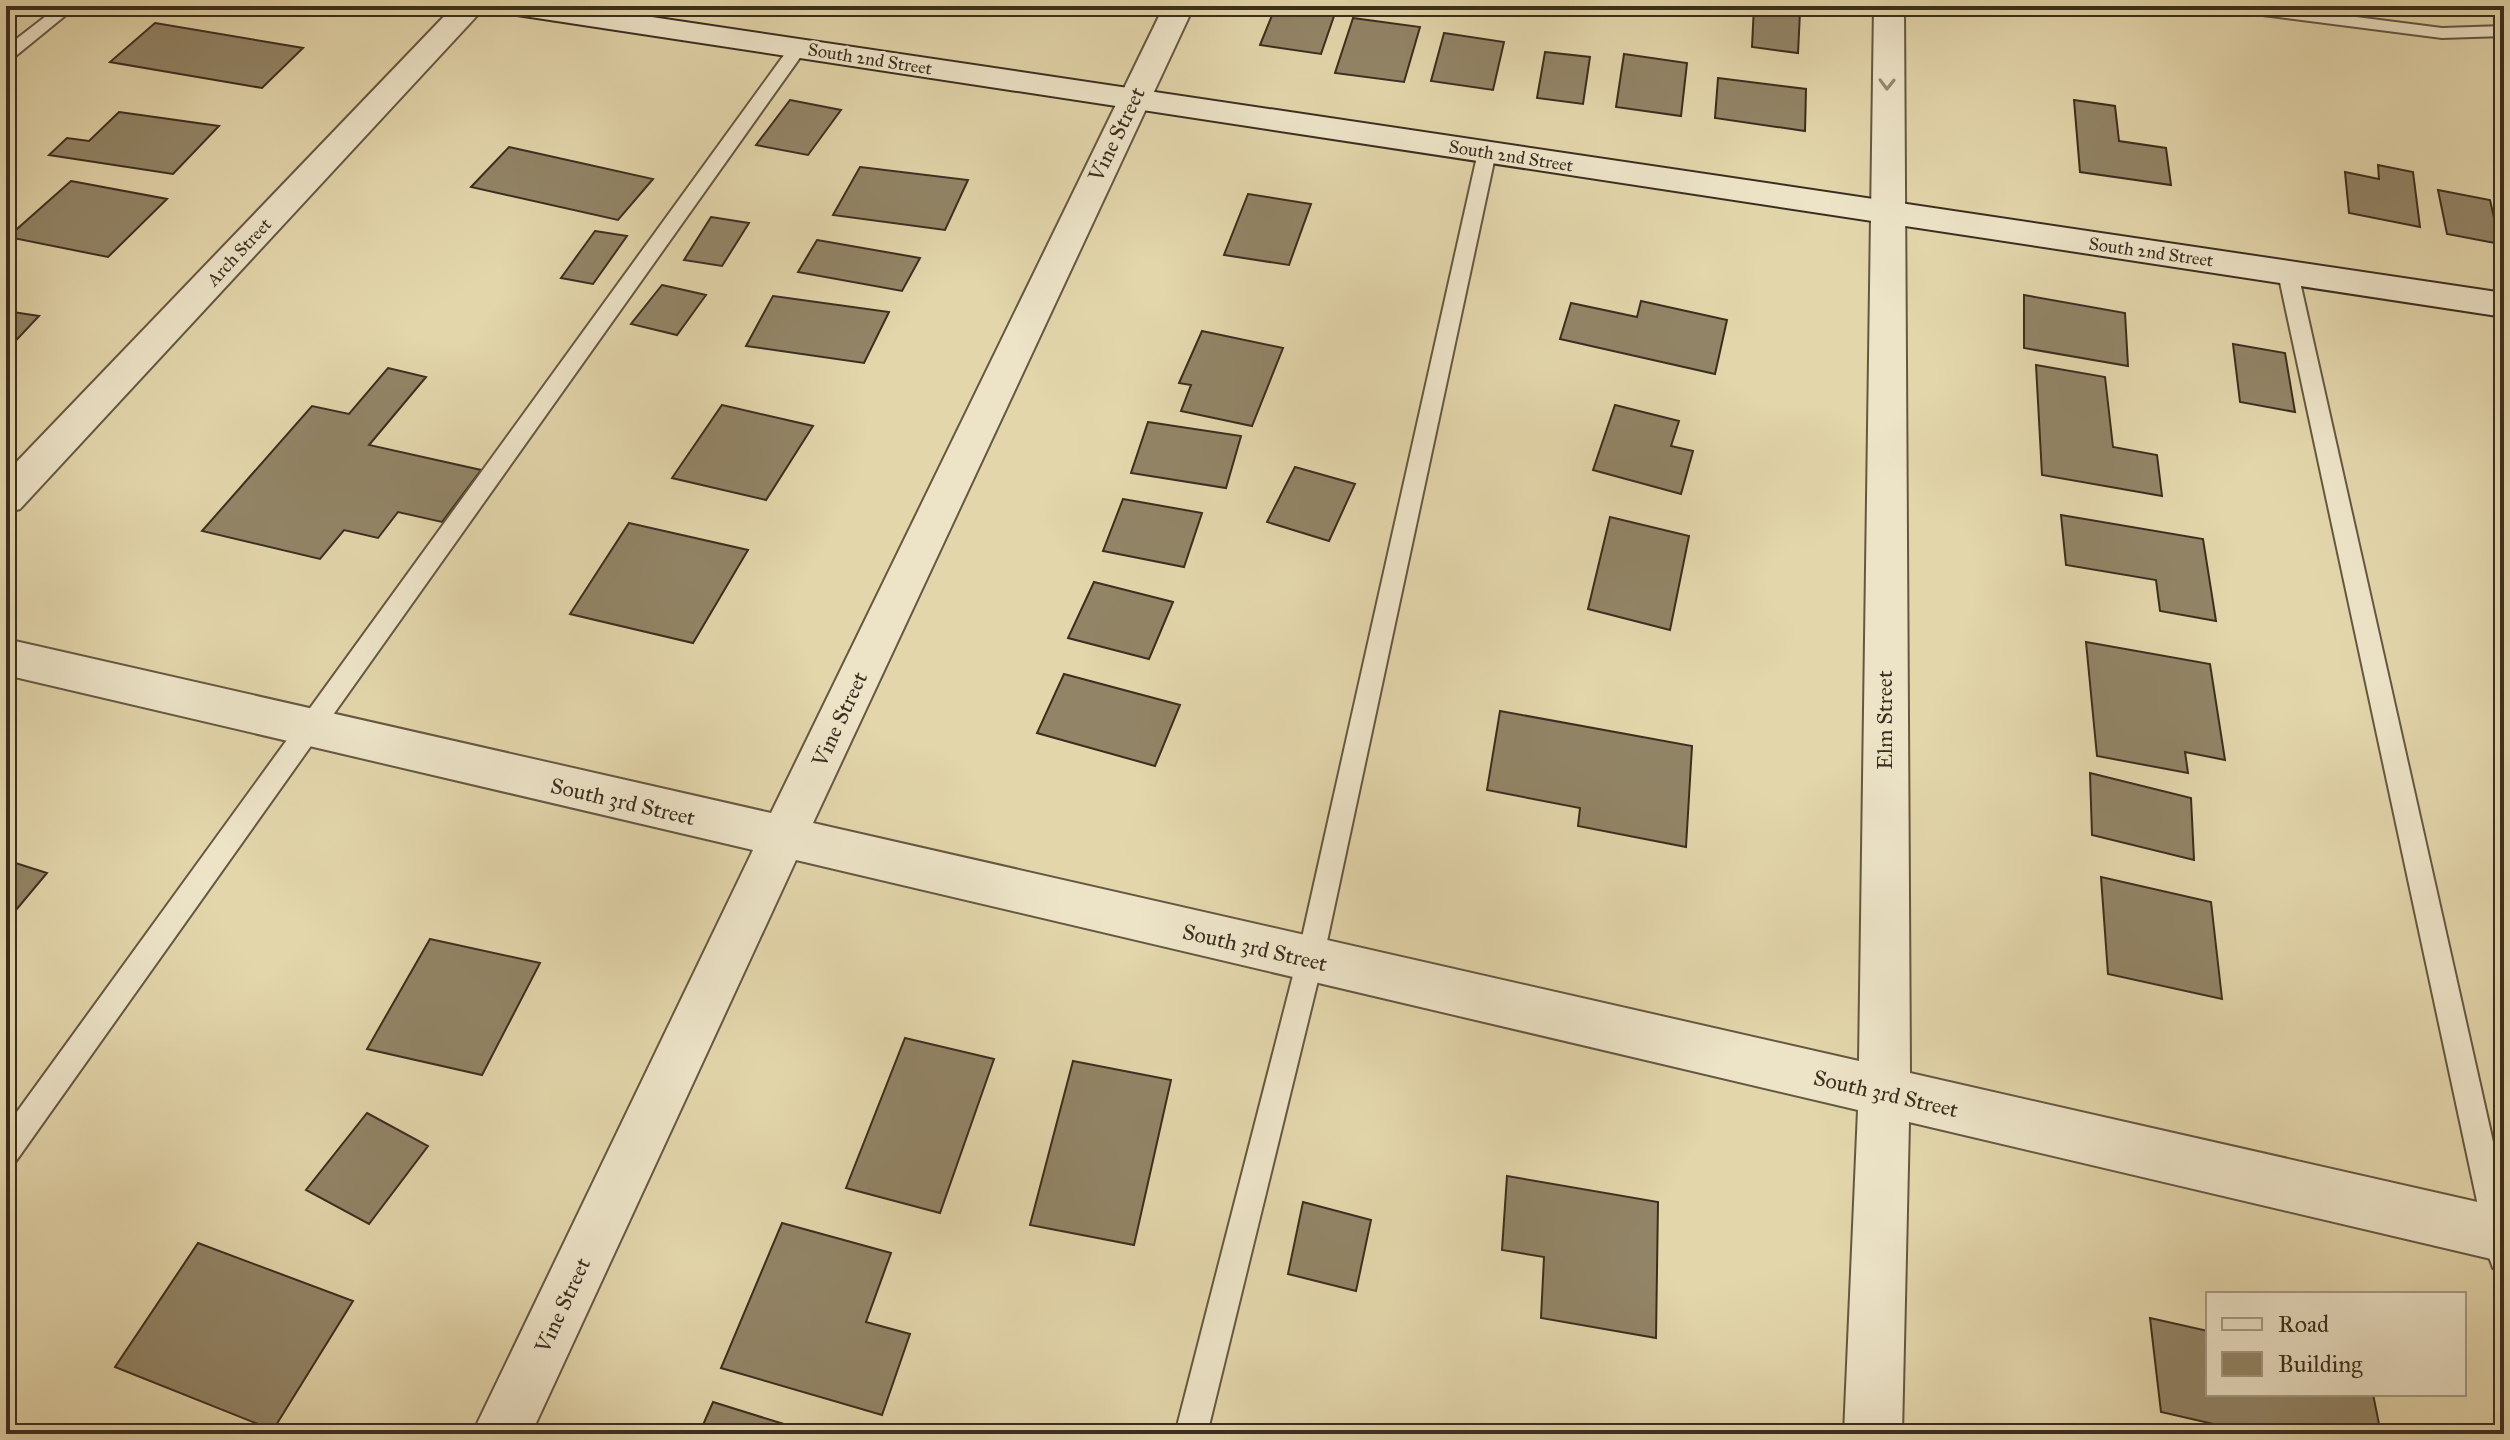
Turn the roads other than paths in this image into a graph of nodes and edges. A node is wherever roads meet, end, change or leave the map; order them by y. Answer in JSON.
{"nodes":[{"id":1,"x":69,"y":6,"type":"edge"},
{"id":2,"x":471,"y":6,"type":"edge"},
{"id":3,"x":517,"y":6,"type":"edge"},
{"id":4,"x":1179,"y":6,"type":"edge"},
{"id":5,"x":1889,"y":6,"type":"edge"},
{"id":6,"x":2231,"y":6,"type":"edge"},
{"id":7,"x":2504,"y":31,"type":"edge"},
{"id":8,"x":798,"y":48,"type":"junction"},
{"id":9,"x":6,"y":55,"type":"edge"},
{"id":10,"x":1133,"y":98,"type":"junction"},
{"id":11,"x":1487,"y":152,"type":"junction"},
{"id":12,"x":1886,"y":213,"type":"junction"},
{"id":13,"x":2288,"y":273,"type":"junction"},
{"id":14,"x":2504,"y":305,"type":"edge"},
{"id":15,"x":6,"y":498,"type":"edge"},
{"id":16,"x":6,"y":657,"type":"edge"},
{"id":17,"x":310,"y":728,"type":"junction"},
{"id":18,"x":782,"y":839,"type":"junction"},
{"id":19,"x":1310,"y":960,"type":"junction"},
{"id":20,"x":1884,"y":1092,"type":"junction"},
{"id":21,"x":6,"y":1151,"type":"edge"},
{"id":22,"x":2502,"y":1242,"type":"edge"},
{"id":23,"x":501,"y":1434,"type":"edge"},
{"id":24,"x":1191,"y":1434,"type":"edge"},
{"id":25,"x":1873,"y":1434,"type":"edge"}],
"edges":[{"from":1,"to":9,"type":"lane"},
{"from":2,"to":15,"type":"street","name":"Arch Street"},
{"from":3,"to":8,"type":"street","name":"South 2nd Street"},
{"from":4,"to":10,"type":"street","name":"Vine Street"},
{"from":5,"to":12,"type":"street","name":"Elm Street","one_way":true},
{"from":6,"to":7,"type":"lane"},
{"from":8,"to":10,"type":"street","name":"South 2nd Street"},
{"from":8,"to":17,"type":"lane"},
{"from":10,"to":11,"type":"street","name":"South 2nd Street"},
{"from":10,"to":18,"type":"street","name":"Vine Street"},
{"from":11,"to":12,"type":"street","name":"South 2nd Street"},
{"from":11,"to":19,"type":"lane"},
{"from":12,"to":13,"type":"street","name":"South 2nd Street"},
{"from":12,"to":20,"type":"street","name":"Elm Street"},
{"from":13,"to":14,"type":"street","name":"South 2nd Street"},
{"from":13,"to":22,"type":"lane"},
{"from":16,"to":17,"type":"street","name":"South 3rd Street"},
{"from":17,"to":18,"type":"street","name":"South 3rd Street"},
{"from":17,"to":21,"type":"lane"},
{"from":18,"to":19,"type":"street","name":"South 3rd Street"},
{"from":18,"to":23,"type":"street","name":"Vine Street"},
{"from":19,"to":20,"type":"street","name":"South 3rd Street"},
{"from":19,"to":24,"type":"lane"},
{"from":20,"to":22,"type":"street","name":"South 3rd Street"},
{"from":20,"to":25,"type":"street","name":"Elm Street"}]}
